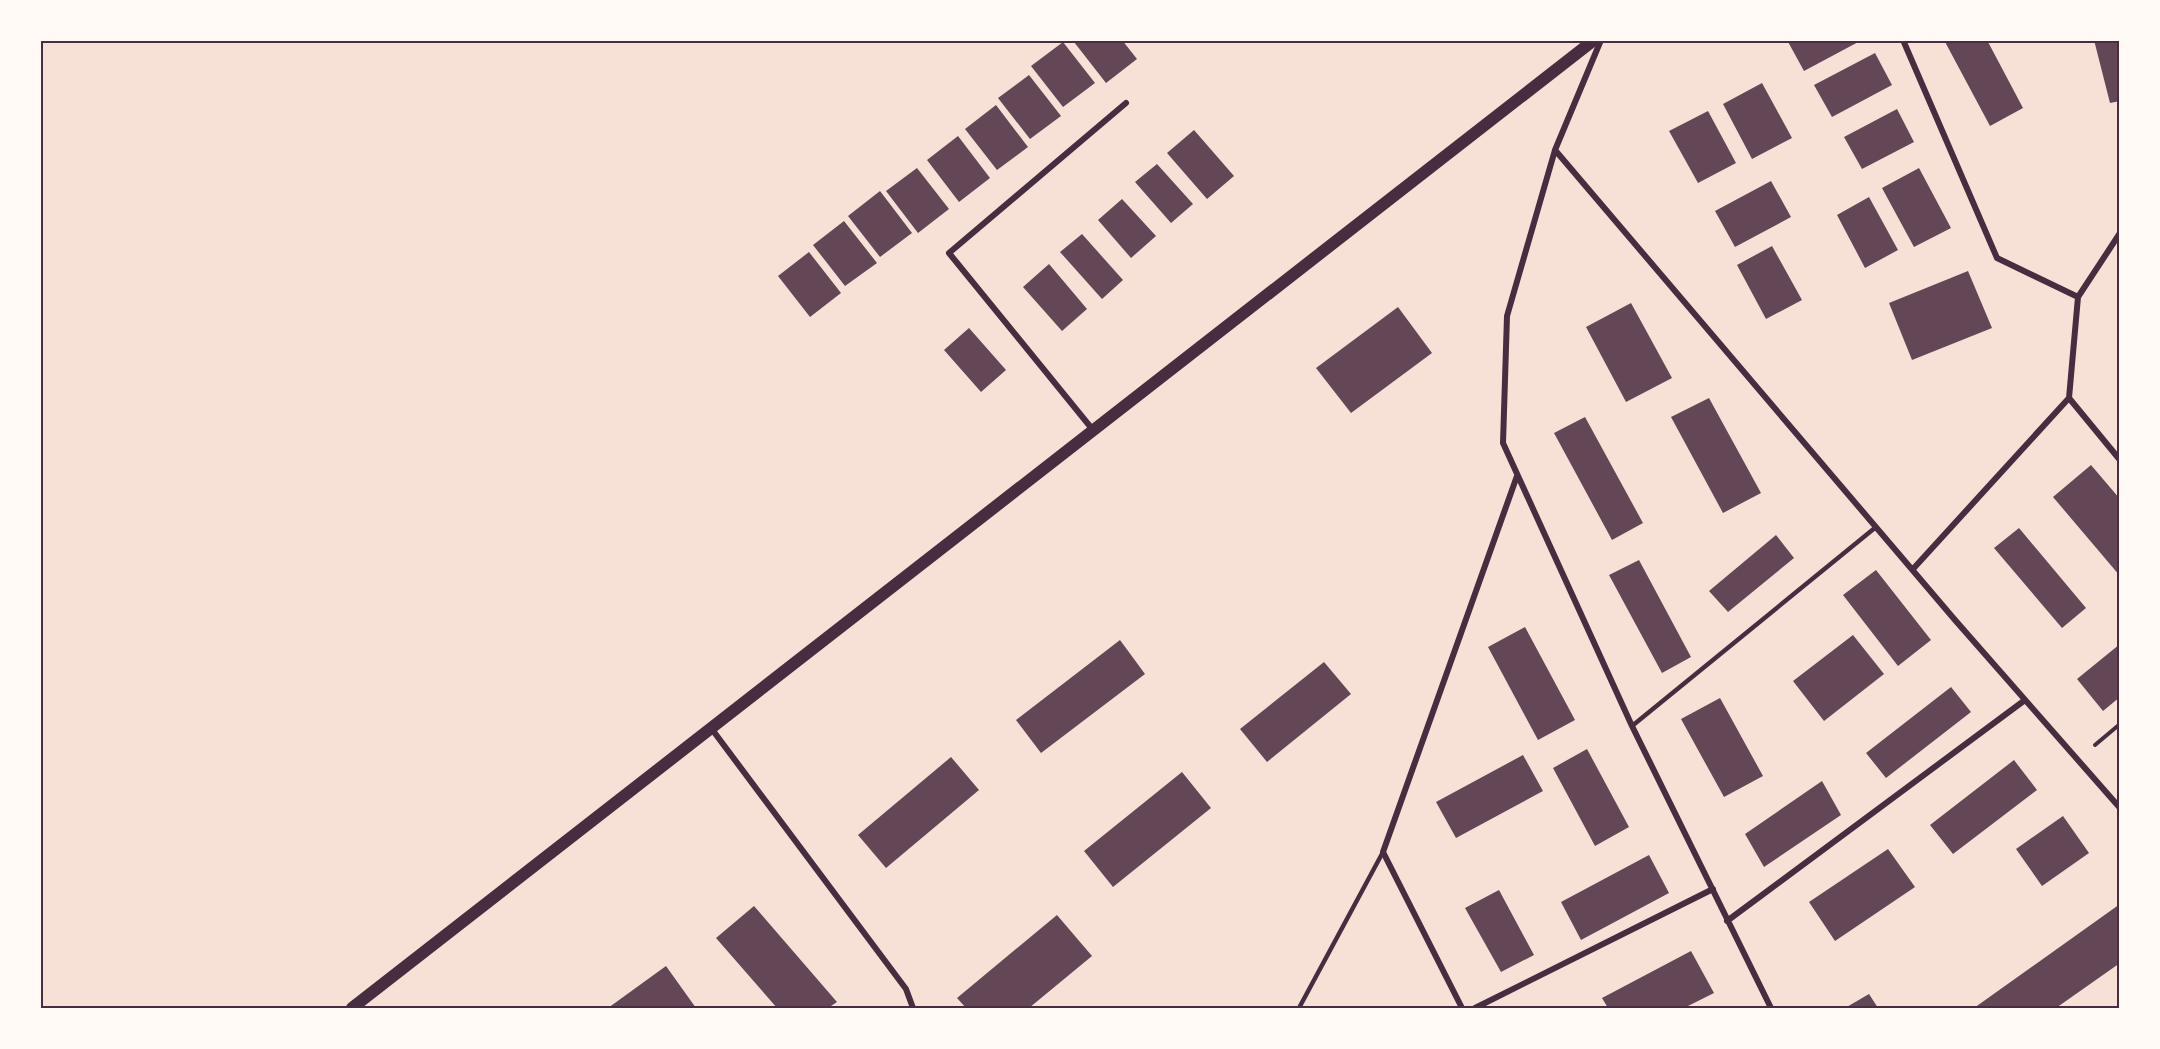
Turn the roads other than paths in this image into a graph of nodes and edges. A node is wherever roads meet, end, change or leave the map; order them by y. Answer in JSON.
{"nodes":[{"id":1,"x":1594,"y":40,"type":"edge"},
{"id":2,"x":1601,"y":40,"type":"edge"},
{"id":3,"x":1903,"y":40,"type":"edge"},
{"id":4,"x":1126,"y":103,"type":"dead end"},
{"id":5,"x":1555,"y":150,"type":"junction"},
{"id":6,"x":2120,"y":233,"type":"edge"},
{"id":7,"x":2078,"y":297,"type":"junction"},
{"id":8,"x":2069,"y":398,"type":"junction"},
{"id":9,"x":1094,"y":430,"type":"junction"},
{"id":10,"x":2120,"y":460,"type":"edge"},
{"id":11,"x":1516,"y":476,"type":"junction"},
{"id":12,"x":1876,"y":527,"type":"junction"},
{"id":13,"x":1912,"y":569,"type":"junction"},
{"id":14,"x":2025,"y":700,"type":"junction"},
{"id":15,"x":1632,"y":726,"type":"junction"},
{"id":16,"x":711,"y":728,"type":"junction"},
{"id":17,"x":2120,"y":808,"type":"edge"},
{"id":18,"x":1383,"y":852,"type":"junction"},
{"id":19,"x":1713,"y":889,"type":"junction"},
{"id":20,"x":1727,"y":921,"type":"junction"},
{"id":21,"x":352,"y":1008,"type":"edge"},
{"id":22,"x":914,"y":1008,"type":"edge"},
{"id":23,"x":1299,"y":1008,"type":"edge"},
{"id":24,"x":1462,"y":1008,"type":"edge"},
{"id":25,"x":1475,"y":1008,"type":"edge"},
{"id":26,"x":1771,"y":1008,"type":"edge"}],
"edges":[{"from":1,"to":9,"type":"main road"},
{"from":2,"to":5,"type":"street"},
{"from":3,"to":7,"type":"street"},
{"from":4,"to":9,"type":"street"},
{"from":5,"to":11,"type":"street"},
{"from":5,"to":12,"type":"street"},
{"from":6,"to":7,"type":"street"},
{"from":7,"to":8,"type":"street"},
{"from":8,"to":10,"type":"street"},
{"from":8,"to":13,"type":"street"},
{"from":9,"to":16,"type":"main road"},
{"from":11,"to":15,"type":"street"},
{"from":11,"to":18,"type":"street"},
{"from":12,"to":13,"type":"street"},
{"from":12,"to":15,"type":"lane"},
{"from":13,"to":14,"type":"street"},
{"from":14,"to":17,"type":"street"},
{"from":14,"to":20,"type":"street"},
{"from":15,"to":19,"type":"street"},
{"from":16,"to":21,"type":"main road"},
{"from":16,"to":22,"type":"street"},
{"from":18,"to":23,"type":"lane"},
{"from":18,"to":24,"type":"street"},
{"from":19,"to":20,"type":"street"},
{"from":19,"to":25,"type":"street"},
{"from":20,"to":26,"type":"street"}]}
